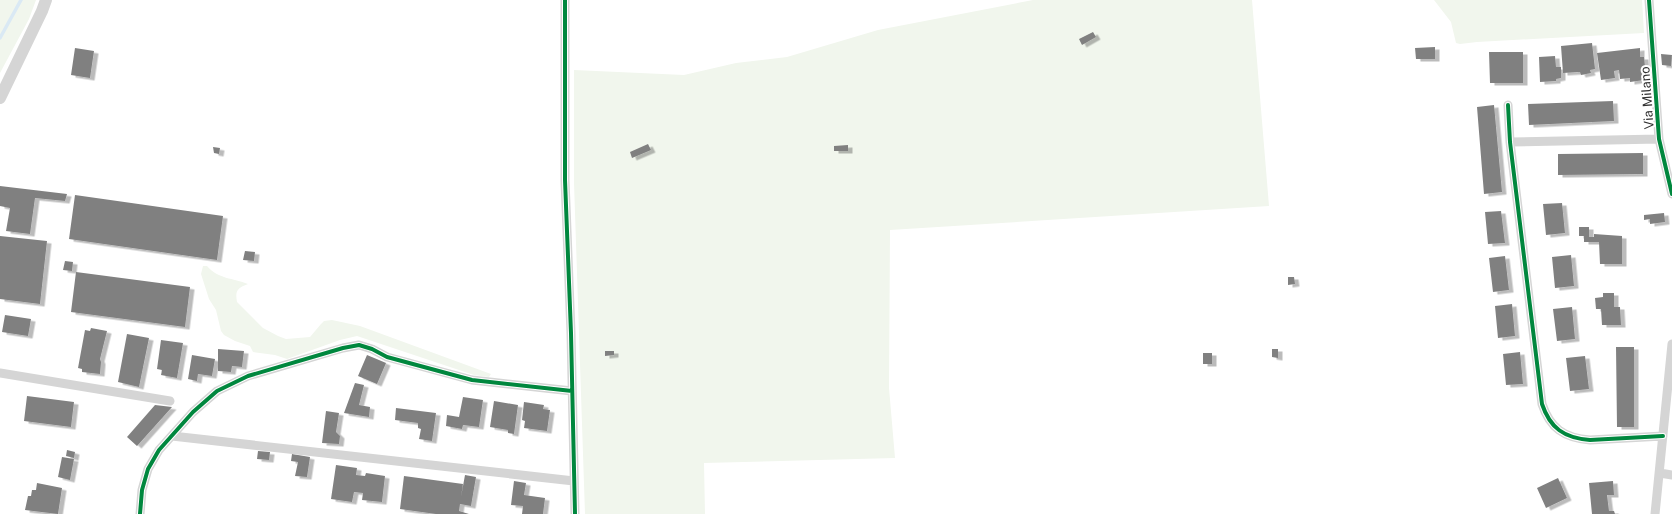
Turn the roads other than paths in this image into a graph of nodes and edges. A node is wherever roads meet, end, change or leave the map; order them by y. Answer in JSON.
{"nodes":[{"id":1,"x":46,"y":0,"type":"edge"},
{"id":2,"x":565,"y":0,"type":"edge"},
{"id":3,"x":1649,"y":0,"type":"edge"},
{"id":4,"x":0,"y":98,"type":"edge"},
{"id":5,"x":1508,"y":105,"type":"dead end"},
{"id":6,"x":1659,"y":139,"type":"junction"},
{"id":7,"x":1510,"y":142,"type":"junction"},
{"id":8,"x":1672,"y":194,"type":"edge"},
{"id":9,"x":1672,"y":344,"type":"edge"},
{"id":10,"x":0,"y":373,"type":"edge"},
{"id":11,"x":572,"y":391,"type":"junction"},
{"id":12,"x":170,"y":401,"type":"dead end"},
{"id":13,"x":172,"y":436,"type":"junction"},
{"id":14,"x":1663,"y":436,"type":"junction"},
{"id":15,"x":1660,"y":473,"type":"junction"},
{"id":16,"x":1672,"y":475,"type":"edge"},
{"id":17,"x":574,"y":481,"type":"junction"},
{"id":18,"x":140,"y":514,"type":"edge"},
{"id":19,"x":574,"y":514,"type":"edge"},
{"id":20,"x":1655,"y":514,"type":"edge"}],
"edges":[{"from":1,"to":4,"type":"street"},
{"from":2,"to":11,"type":"street"},
{"from":3,"to":6,"type":"street","name":"Via Milano"},
{"from":5,"to":7,"type":"street"},
{"from":6,"to":7,"type":"street"},
{"from":6,"to":8,"type":"street","name":"Via Milano"},
{"from":7,"to":14,"type":"street"},
{"from":9,"to":14,"type":"street"},
{"from":10,"to":12,"type":"street"},
{"from":11,"to":13,"type":"street"},
{"from":11,"to":17,"type":"street"},
{"from":13,"to":17,"type":"street"},
{"from":13,"to":18,"type":"street"},
{"from":14,"to":15,"type":"street"},
{"from":15,"to":16,"type":"street"},
{"from":15,"to":20,"type":"street"},
{"from":17,"to":19,"type":"street"}]}
